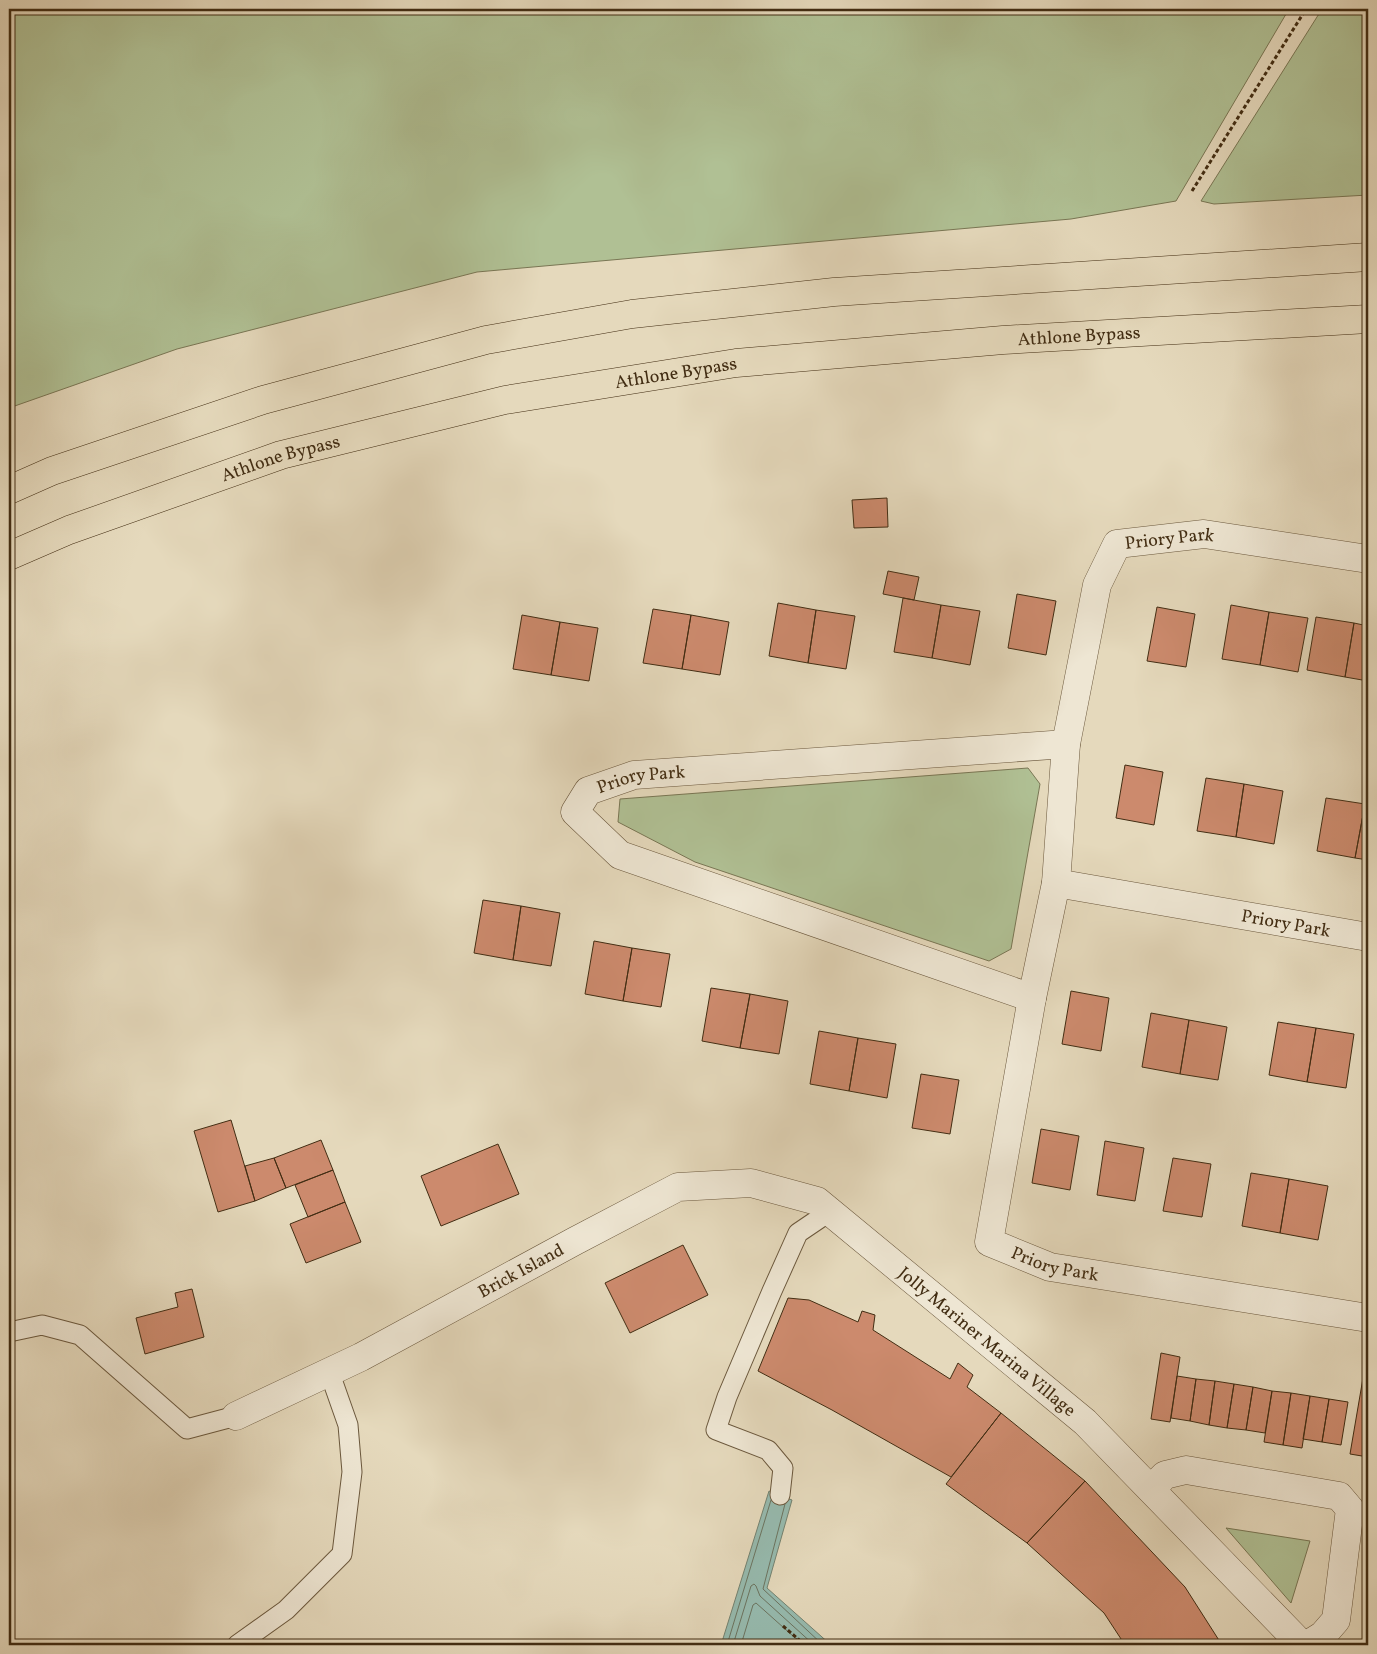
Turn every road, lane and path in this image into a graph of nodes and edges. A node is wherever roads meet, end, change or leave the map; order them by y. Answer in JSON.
{"nodes":[{"id":1,"x":1306,"y":9,"type":"edge"},
{"id":2,"x":1192,"y":191,"type":"dead end"},
{"id":3,"x":1368,"y":257,"type":"edge"},
{"id":4,"x":1368,"y":319,"type":"edge"},
{"id":5,"x":9,"y":490,"type":"edge"},
{"id":6,"x":9,"y":556,"type":"edge"},
{"id":7,"x":1368,"y":559,"type":"edge"},
{"id":8,"x":1066,"y":744,"type":"junction"},
{"id":9,"x":1056,"y":883,"type":"junction"},
{"id":10,"x":1368,"y":937,"type":"edge"},
{"id":11,"x":1032,"y":998,"type":"junction"},
{"id":12,"x":823,"y":1207,"type":"junction"},
{"id":13,"x":1368,"y":1318,"type":"edge"},
{"id":14,"x":9,"y":1332,"type":"edge"},
{"id":15,"x":329,"y":1371,"type":"junction"},
{"id":16,"x":236,"y":1416,"type":"joint"},
{"id":17,"x":1150,"y":1489,"type":"junction"},
{"id":18,"x":780,"y":1495,"type":"dead end"},
{"id":19,"x":782,"y":1626,"type":"dead end"},
{"id":20,"x":798,"y":1639,"type":"junction"},
{"id":21,"x":237,"y":1645,"type":"edge"},
{"id":22,"x":793,"y":1645,"type":"edge"},
{"id":23,"x":805,"y":1645,"type":"edge"},
{"id":24,"x":1302,"y":1645,"type":"edge"},
{"id":25,"x":1307,"y":1645,"type":"edge"}],
"edges":[{"from":1,"to":2,"type":"path"},
{"from":3,"to":5,"type":"highway"},
{"from":4,"to":6,"type":"highway","name":"Athlone Bypass"},
{"from":7,"to":8,"type":"street","name":"Priory Park"},
{"from":8,"to":9,"type":"street","name":"Priory Park"},
{"from":8,"to":11,"type":"street","name":"Priory Park"},
{"from":9,"to":10,"type":"street","name":"Priory Park"},
{"from":9,"to":11,"type":"street","name":"Priory Park"},
{"from":11,"to":13,"type":"street","name":"Priory Park"},
{"from":12,"to":15,"type":"street","name":"Brick Island"},
{"from":12,"to":17,"type":"street","name":"Jolly Mariner Marina Village"},
{"from":12,"to":18,"type":"lane"},
{"from":14,"to":16,"type":"lane"},
{"from":15,"to":16,"type":"street","name":"Brick Island"},
{"from":15,"to":21,"type":"lane"},
{"from":17,"to":24,"type":"street","name":"Jolly Mariner Marina Village"},
{"from":17,"to":25,"type":"street"},
{"from":19,"to":20,"type":"path"},
{"from":20,"to":22,"type":"path"},
{"from":20,"to":23,"type":"path"}]}
